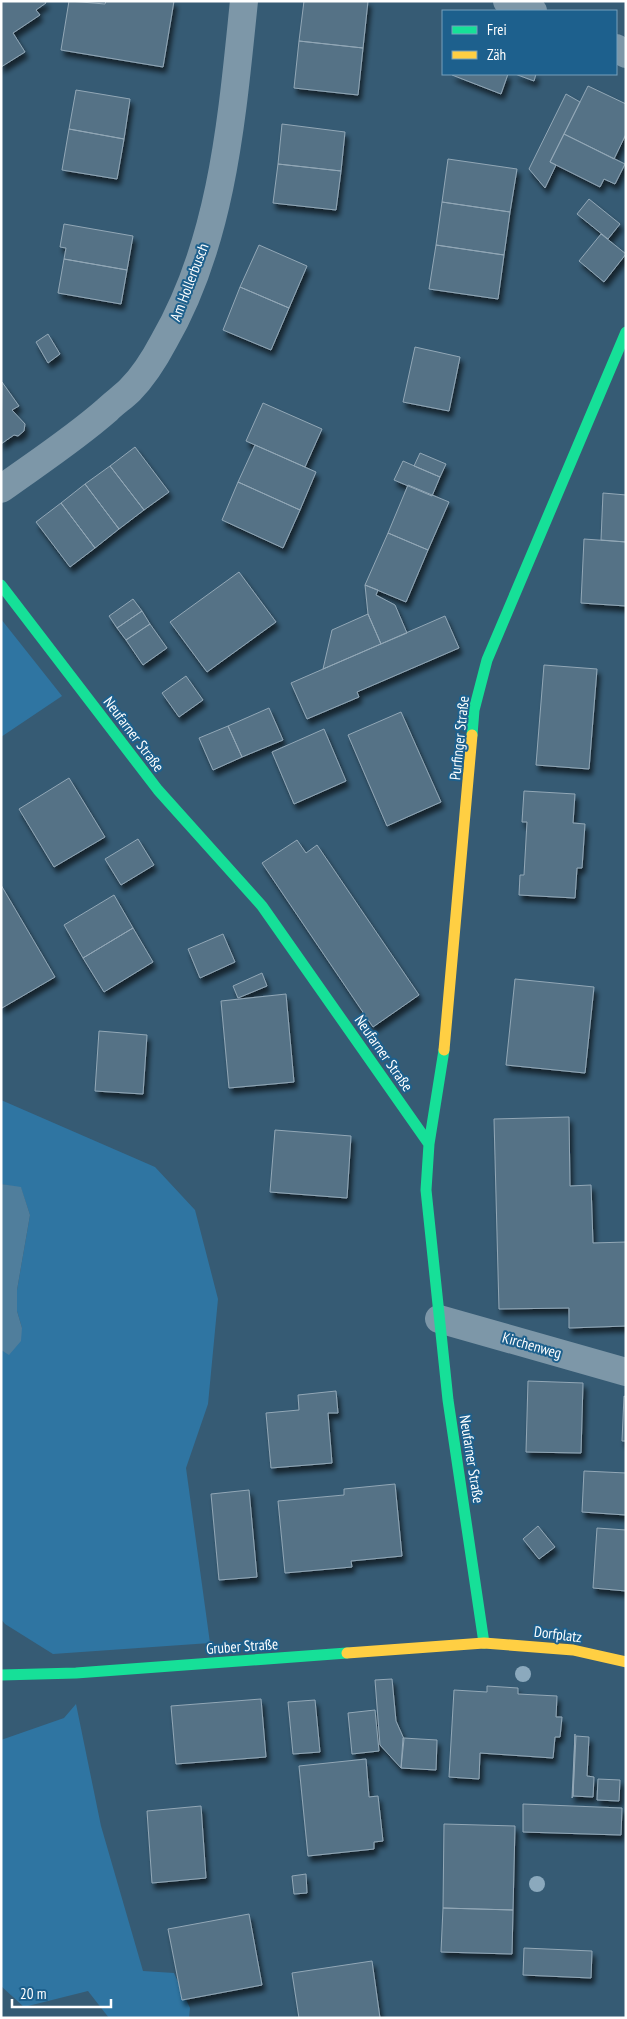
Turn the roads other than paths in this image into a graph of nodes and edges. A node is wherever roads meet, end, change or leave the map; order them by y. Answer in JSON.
{"nodes":[{"id":1,"x":244,"y":1,"type":"edge"},
{"id":2,"x":507,"y":1,"type":"edge"},
{"id":3,"x":530,"y":10,"type":"edge"},
{"id":4,"x":626,"y":332,"type":"edge"},
{"id":5,"x":1,"y":489,"type":"edge"},
{"id":6,"x":1,"y":585,"type":"edge"},
{"id":7,"x":429,"y":1144,"type":"junction"},
{"id":8,"x":439,"y":1319,"type":"junction"},
{"id":9,"x":626,"y":1372,"type":"edge"},
{"id":10,"x":484,"y":1643,"type":"junction"},
{"id":11,"x":626,"y":1662,"type":"edge"},
{"id":12,"x":1,"y":1675,"type":"edge"}],
"edges":[{"from":1,"to":5,"type":"street","name":"Am Hollerbusch"},
{"from":2,"to":3,"type":"street"},
{"from":4,"to":7,"type":"street","name":"Purfinger Straße"},
{"from":6,"to":7,"type":"street","name":"Neufarner Straße"},
{"from":7,"to":8,"type":"street","name":"Neufarner Straße"},
{"from":8,"to":9,"type":"street","name":"Kirchenweg"},
{"from":8,"to":10,"type":"street","name":"Neufarner Straße"},
{"from":10,"to":11,"type":"street","name":"Dorfplatz"},
{"from":10,"to":12,"type":"street","name":"Gruber Straße"}]}
